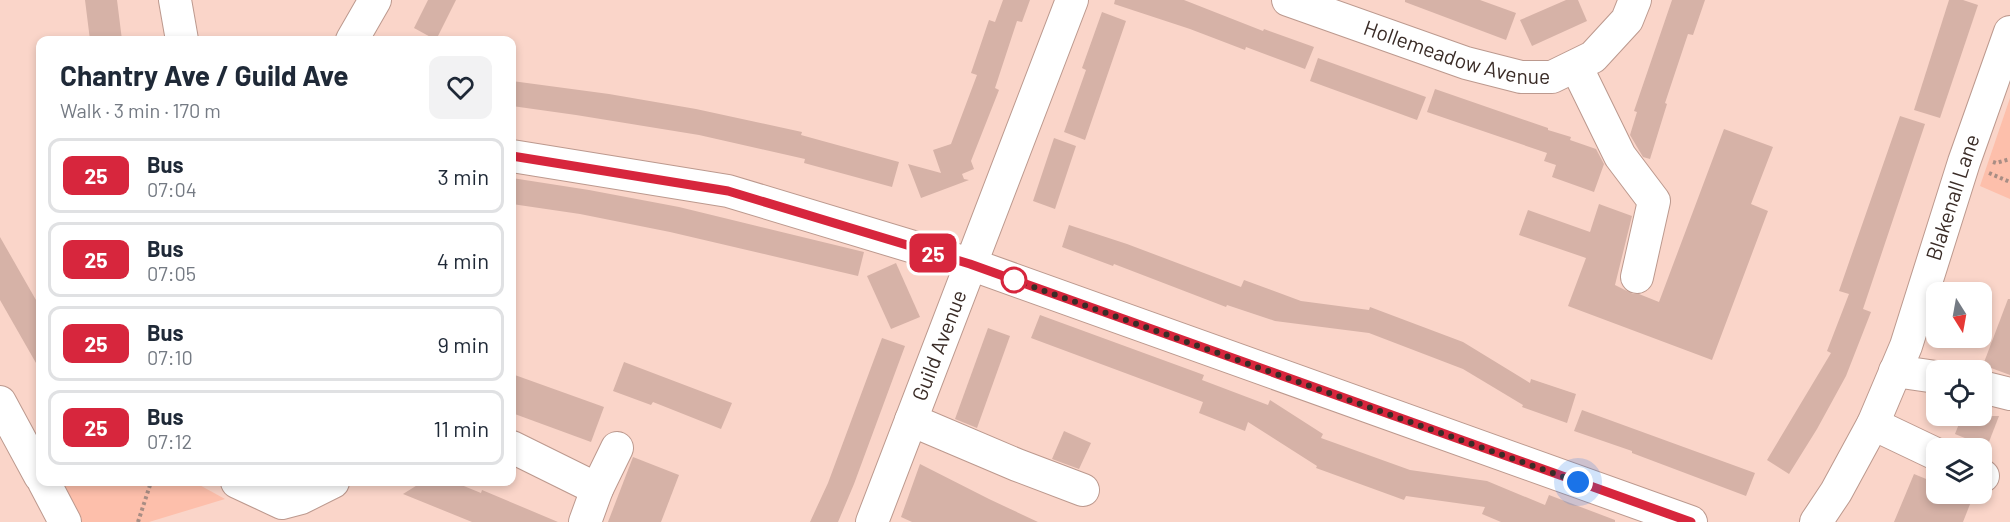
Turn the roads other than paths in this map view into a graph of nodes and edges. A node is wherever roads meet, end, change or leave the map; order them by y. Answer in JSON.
{"nodes":[{"id":1,"x":175,"y":0,"type":"edge"},
{"id":2,"x":375,"y":0,"type":"edge"},
{"id":3,"x":1072,"y":0,"type":"edge"},
{"id":4,"x":1288,"y":0,"type":"edge"},
{"id":5,"x":1635,"y":0,"type":"edge"},
{"id":6,"x":2010,"y":32,"type":"edge"},
{"id":7,"x":181,"y":36,"type":"edge"},
{"id":8,"x":354,"y":36,"type":"edge"},
{"id":9,"x":1576,"y":66,"type":"junction"},
{"id":10,"x":516,"y":157,"type":"edge"},
{"id":11,"x":970,"y":264,"type":"junction"},
{"id":12,"x":1637,"y":277,"type":"dead end"},
{"id":13,"x":1895,"y":371,"type":"junction"},
{"id":14,"x":1926,"y":376,"type":"edge"},
{"id":15,"x":1992,"y":390,"type":"edge"},
{"id":16,"x":2010,"y":394,"type":"edge"},
{"id":17,"x":0,"y":402,"type":"edge"},
{"id":18,"x":911,"y":420,"type":"junction"},
{"id":19,"x":1873,"y":424,"type":"junction"},
{"id":20,"x":29,"y":427,"type":"edge"},
{"id":21,"x":617,"y":448,"type":"dead end"},
{"id":22,"x":516,"y":449,"type":"edge"},
{"id":23,"x":1926,"y":449,"type":"edge"},
{"id":24,"x":36,"y":458,"type":"edge"},
{"id":25,"x":46,"y":486,"type":"edge"},
{"id":26,"x":243,"y":486,"type":"edge"},
{"id":27,"x":325,"y":486,"type":"edge"},
{"id":28,"x":597,"y":489,"type":"junction"},
{"id":29,"x":1083,"y":490,"type":"dead end"},
{"id":30,"x":284,"y":512,"type":"edge"},
{"id":31,"x":65,"y":522,"type":"edge"},
{"id":32,"x":585,"y":522,"type":"edge"},
{"id":33,"x":872,"y":522,"type":"edge"},
{"id":34,"x":1691,"y":522,"type":"edge"},
{"id":35,"x":1816,"y":522,"type":"edge"}],
"edges":[{"from":1,"to":7,"type":"street"},
{"from":2,"to":8,"type":"street"},
{"from":3,"to":11,"type":"street","name":"Guild Avenue"},
{"from":4,"to":9,"type":"street","name":"Hollemeadow Avenue"},
{"from":5,"to":9,"type":"street","name":"Hollemeadow Avenue"},
{"from":6,"to":13,"type":"street","name":"Blakenall Lane"},
{"from":9,"to":12,"type":"street"},
{"from":10,"to":11,"type":"street"},
{"from":11,"to":18,"type":"street","name":"Guild Avenue"},
{"from":11,"to":34,"type":"street"},
{"from":13,"to":14,"type":"street"},
{"from":13,"to":19,"type":"street","name":"Blakenall Lane"},
{"from":15,"to":16,"type":"street"},
{"from":17,"to":20,"type":"street"},
{"from":18,"to":29,"type":"street"},
{"from":18,"to":33,"type":"street","name":"Guild Avenue"},
{"from":19,"to":23,"type":"street"},
{"from":19,"to":35,"type":"street","name":"Blakenall Lane"},
{"from":20,"to":24,"type":"street"},
{"from":21,"to":28,"type":"street"},
{"from":22,"to":28,"type":"street"},
{"from":25,"to":31,"type":"street"},
{"from":26,"to":30,"type":"street"},
{"from":27,"to":30,"type":"street"},
{"from":28,"to":32,"type":"street"}]}
